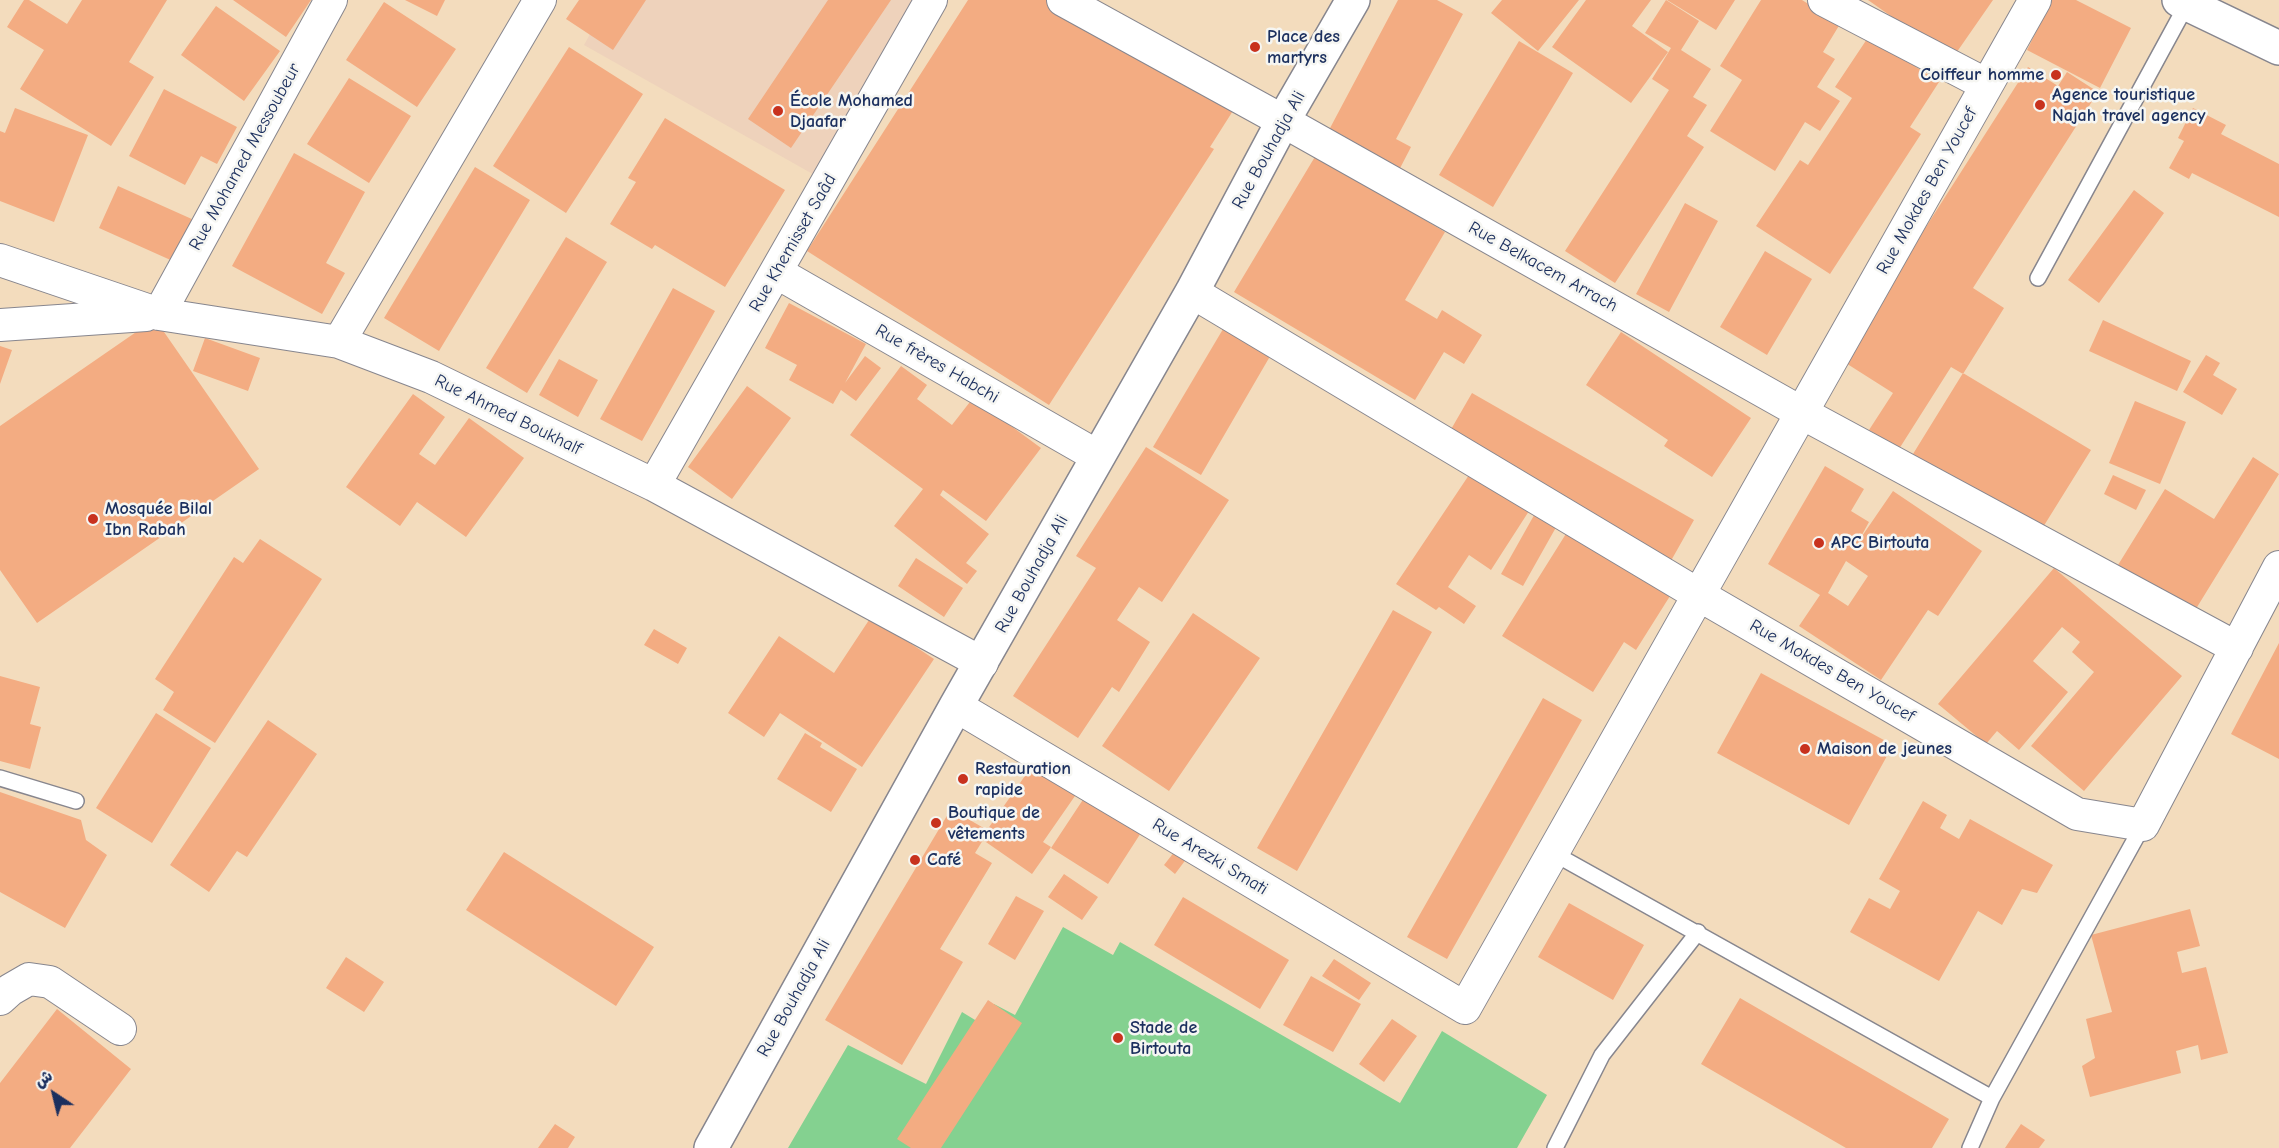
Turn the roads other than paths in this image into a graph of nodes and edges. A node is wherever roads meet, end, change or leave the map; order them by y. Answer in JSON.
{"nodes":[{"id":1,"x":331,"y":0,"type":"edge"},
{"id":2,"x":540,"y":0,"type":"edge"},
{"id":3,"x":931,"y":0,"type":"edge"},
{"id":4,"x":1063,"y":0,"type":"edge"},
{"id":5,"x":1353,"y":0,"type":"edge"},
{"id":6,"x":1824,"y":0,"type":"edge"},
{"id":7,"x":2035,"y":0,"type":"edge"},
{"id":8,"x":2183,"y":2,"type":"edge"},
{"id":9,"x":2279,"y":48,"type":"edge"},
{"id":10,"x":1987,"y":84,"type":"junction"},
{"id":11,"x":1283,"y":121,"type":"junction"},
{"id":12,"x":0,"y":260,"type":"edge"},
{"id":13,"x":776,"y":272,"type":"junction"},
{"id":14,"x":2038,"y":278,"type":"dead end"},
{"id":15,"x":1192,"y":292,"type":"junction"},
{"id":16,"x":159,"y":314,"type":"junction"},
{"id":17,"x":0,"y":325,"type":"edge"},
{"id":18,"x":339,"y":342,"type":"junction"},
{"id":19,"x":1802,"y":413,"type":"junction"},
{"id":20,"x":1097,"y":456,"type":"junction"},
{"id":21,"x":654,"y":485,"type":"junction"},
{"id":22,"x":2279,"y":567,"type":"edge"},
{"id":23,"x":1699,"y":595,"type":"junction"},
{"id":24,"x":2236,"y":648,"type":"junction"},
{"id":25,"x":982,"y":663,"type":"junction"},
{"id":26,"x":956,"y":706,"type":"junction"},
{"id":27,"x":0,"y":778,"type":"edge"},
{"id":28,"x":76,"y":801,"type":"dead end"},
{"id":29,"x":2142,"y":825,"type":"junction"},
{"id":30,"x":1553,"y":853,"type":"junction"},
{"id":31,"x":1698,"y":932,"type":"junction"},
{"id":32,"x":0,"y":999,"type":"edge"},
{"id":33,"x":1465,"y":1008,"type":"joint"},
{"id":34,"x":120,"y":1029,"type":"dead end"},
{"id":35,"x":1992,"y":1098,"type":"junction"},
{"id":36,"x":711,"y":1148,"type":"edge"},
{"id":37,"x":1555,"y":1148,"type":"edge"},
{"id":38,"x":1970,"y":1148,"type":"edge"}],
"edges":[{"from":1,"to":16,"type":"street","name":"Rue Mohamed Messoubeur"},
{"from":2,"to":18,"type":"street"},
{"from":3,"to":13,"type":"street","name":"Rue Khemisset Saâd"},
{"from":4,"to":11,"type":"street","name":"Rue Belkacem Arrach"},
{"from":5,"to":11,"type":"main road","name":"Rue Bouhadja Ali"},
{"from":6,"to":10,"type":"street"},
{"from":7,"to":10,"type":"street","name":"Rue Mokdes Ben Youcef"},
{"from":8,"to":9,"type":"main road"},
{"from":8,"to":14,"type":"lane"},
{"from":10,"to":19,"type":"street","name":"Rue Mokdes Ben Youcef"},
{"from":11,"to":15,"type":"main road","name":"Rue Bouhadja Ali"},
{"from":11,"to":19,"type":"street","name":"Rue Belkacem Arrach"},
{"from":12,"to":16,"type":"street","name":"Rue Ahmed Boukhalf"},
{"from":13,"to":20,"type":"street","name":"Rue frères Habchi"},
{"from":13,"to":21,"type":"street","name":"Rue Khemisset Saâd"},
{"from":15,"to":20,"type":"main road","name":"Rue Bouhadja Ali"},
{"from":15,"to":23,"type":"street"},
{"from":16,"to":17,"type":"street"},
{"from":16,"to":18,"type":"street","name":"Rue Ahmed Boukhalf"},
{"from":18,"to":21,"type":"street","name":"Rue Ahmed Boukhalf"},
{"from":19,"to":23,"type":"street","name":"Rue Mokdes Ben Youcef"},
{"from":19,"to":24,"type":"street"},
{"from":20,"to":25,"type":"main road","name":"Rue Bouhadja Ali"},
{"from":21,"to":25,"type":"street","name":"Rue Ahmed Boukhalf"},
{"from":22,"to":24,"type":"street"},
{"from":23,"to":29,"type":"street","name":"Rue Mokdes Ben Youcef"},
{"from":23,"to":30,"type":"street","name":"Rue Mokdes Ben Youcef"},
{"from":24,"to":29,"type":"street"},
{"from":25,"to":26,"type":"main road","name":"Rue Bouhadja Ali"},
{"from":26,"to":33,"type":"street","name":"Rue Arezki Smati"},
{"from":26,"to":36,"type":"main road","name":"Rue Bouhadja Ali"},
{"from":27,"to":28,"type":"lane"},
{"from":29,"to":35,"type":"lane"},
{"from":30,"to":31,"type":"lane"},
{"from":30,"to":33,"type":"street","name":"Rue Mokdes Ben Youcef"},
{"from":31,"to":35,"type":"lane"},
{"from":31,"to":37,"type":"lane"},
{"from":32,"to":34,"type":"street"},
{"from":35,"to":38,"type":"lane"}]}
